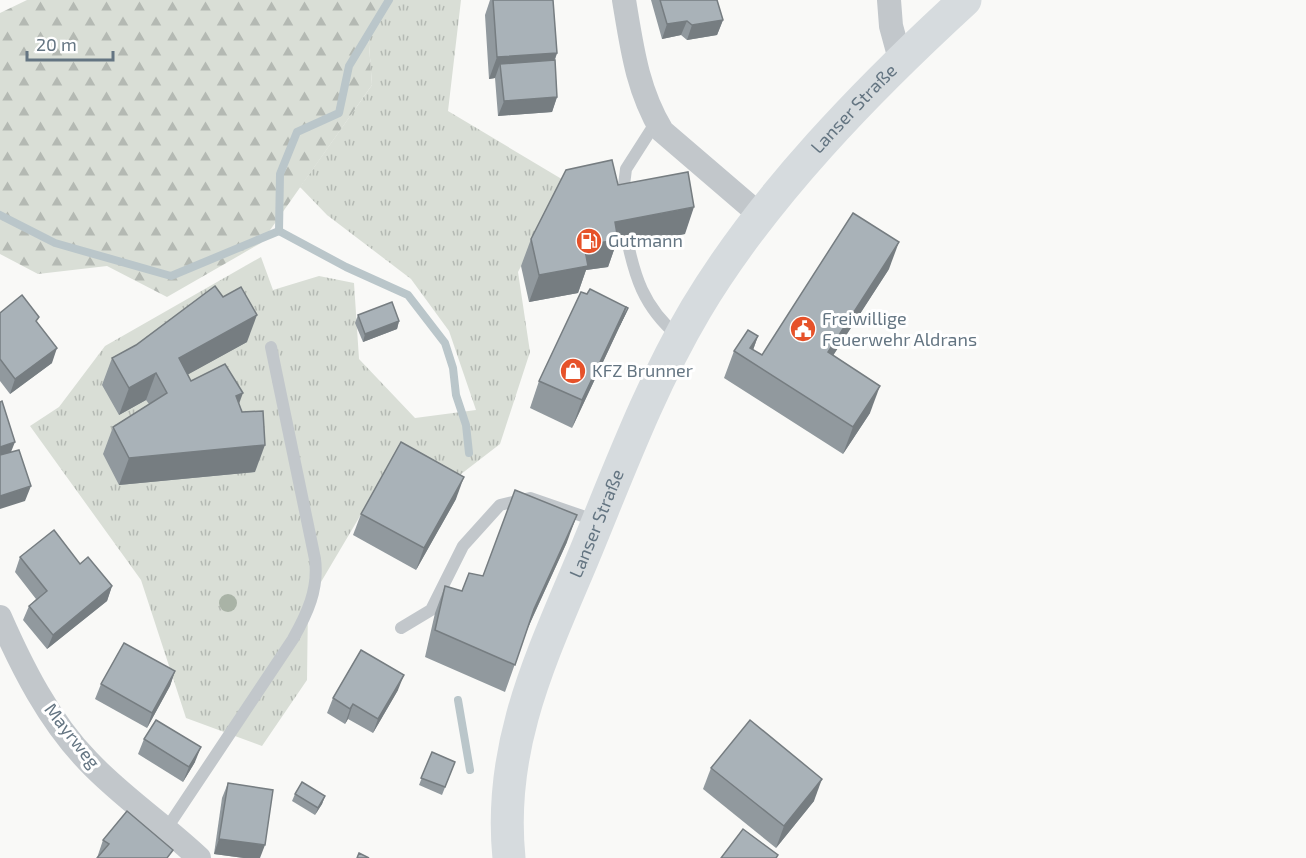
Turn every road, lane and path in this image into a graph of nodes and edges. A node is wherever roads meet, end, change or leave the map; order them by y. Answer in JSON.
{"nodes":[{"id":1,"x":624,"y":0,"type":"edge"},
{"id":2,"x":889,"y":0,"type":"edge"},
{"id":3,"x":965,"y":0,"type":"edge"},
{"id":4,"x":900,"y":59,"type":"junction"},
{"id":5,"x":656,"y":122,"type":"junction"},
{"id":6,"x":761,"y":216,"type":"junction"},
{"id":7,"x":680,"y":338,"type":"junction"},
{"id":8,"x":271,"y":347,"type":"dead end"},
{"id":9,"x":598,"y":521,"type":"junction"},
{"id":10,"x":0,"y":616,"type":"edge"},
{"id":11,"x":401,"y":628,"type":"dead end"},
{"id":12,"x":167,"y":828,"type":"junction"},
{"id":13,"x":199,"y":858,"type":"edge"},
{"id":14,"x":509,"y":858,"type":"edge"}],
"edges":[{"from":1,"to":5,"type":"street"},
{"from":2,"to":4,"type":"street","name":"Lanser Straße"},
{"from":3,"to":4,"type":"main road","name":"Lanser Straße"},
{"from":4,"to":6,"type":"main road","name":"Lanser Straße"},
{"from":5,"to":6,"type":"street"},
{"from":5,"to":7,"type":"lane"},
{"from":6,"to":7,"type":"main road","name":"Lanser Straße"},
{"from":7,"to":9,"type":"main road","name":"Lanser Straße"},
{"from":8,"to":12,"type":"lane"},
{"from":9,"to":11,"type":"lane"},
{"from":9,"to":14,"type":"main road","name":"Lanser Straße"},
{"from":10,"to":12,"type":"street","name":"Mayrweg"},
{"from":12,"to":13,"type":"street","name":"Mayrweg"}]}
